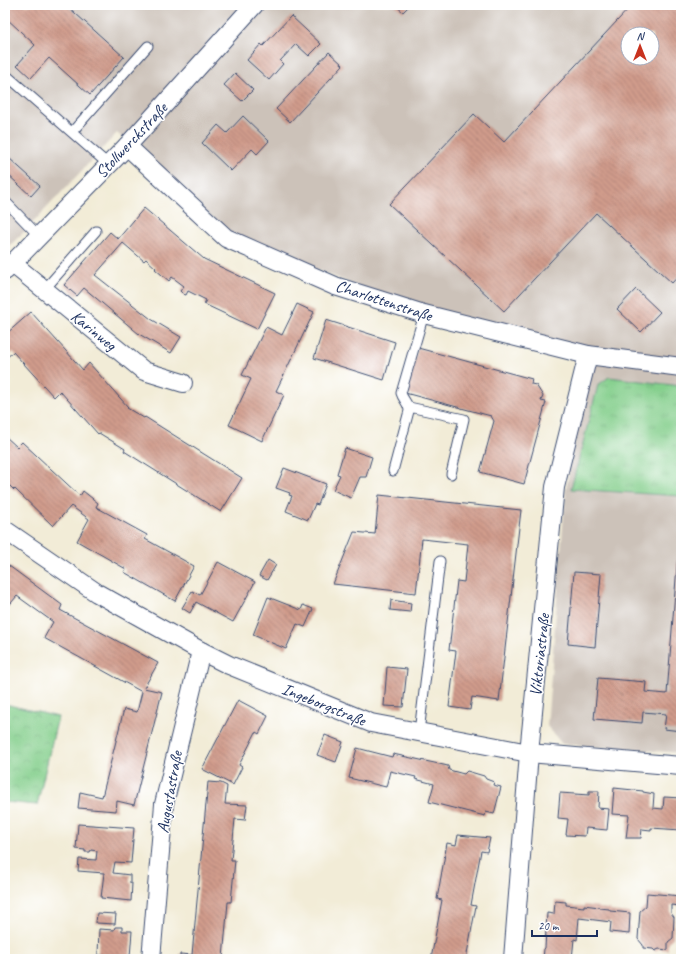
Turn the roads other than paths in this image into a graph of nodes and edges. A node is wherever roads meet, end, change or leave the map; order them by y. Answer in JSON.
{"nodes":[{"id":1,"x":254,"y":5,"type":"edge"},
{"id":2,"x":148,"y":46,"type":"dead end"},
{"id":3,"x":5,"y":74,"type":"edge"},
{"id":4,"x":72,"y":132,"type":"junction"},
{"id":5,"x":127,"y":146,"type":"junction"},
{"id":6,"x":109,"y":165,"type":"junction"},
{"id":7,"x":5,"y":201,"type":"edge"},
{"id":8,"x":96,"y":231,"type":"dead end"},
{"id":9,"x":39,"y":236,"type":"junction"},
{"id":10,"x":9,"y":267,"type":"edge"},
{"id":11,"x":44,"y":290,"type":"junction"},
{"id":12,"x":424,"y":314,"type":"junction"},
{"id":13,"x":588,"y":355,"type":"junction"},
{"id":14,"x":681,"y":367,"type":"edge"},
{"id":15,"x":183,"y":383,"type":"dead end"},
{"id":16,"x":409,"y":407,"type":"junction"},
{"id":17,"x":393,"y":471,"type":"dead end"},
{"id":18,"x":451,"y":474,"type":"dead end"},
{"id":19,"x":5,"y":530,"type":"edge"},
{"id":20,"x":440,"y":561,"type":"dead end"},
{"id":21,"x":200,"y":651,"type":"junction"},
{"id":22,"x":419,"y":732,"type":"junction"},
{"id":23,"x":529,"y":753,"type":"junction"},
{"id":24,"x":681,"y":766,"type":"edge"},
{"id":25,"x":152,"y":959,"type":"edge"},
{"id":26,"x":512,"y":959,"type":"edge"}],
"edges":[{"from":1,"to":5,"type":"street","name":"Stollwerckstraße"},
{"from":2,"to":4,"type":"lane"},
{"from":3,"to":4,"type":"lane"},
{"from":4,"to":6,"type":"lane"},
{"from":5,"to":6,"type":"street","name":"Stollwerckstraße"},
{"from":5,"to":12,"type":"street","name":"Charlottenstraße"},
{"from":6,"to":9,"type":"street","name":"Stollwerckstraße"},
{"from":7,"to":9,"type":"lane"},
{"from":8,"to":11,"type":"lane"},
{"from":9,"to":10,"type":"street","name":"Stollwerckstraße"},
{"from":10,"to":11,"type":"street","name":"Karinweg"},
{"from":11,"to":15,"type":"street","name":"Karinweg"},
{"from":12,"to":13,"type":"street","name":"Charlottenstraße"},
{"from":12,"to":16,"type":"lane"},
{"from":13,"to":14,"type":"street","name":"Charlottenstraße"},
{"from":13,"to":23,"type":"street","name":"Viktoriastraße"},
{"from":16,"to":17,"type":"lane"},
{"from":16,"to":18,"type":"lane"},
{"from":19,"to":21,"type":"street","name":"Ingeborgstraße"},
{"from":20,"to":22,"type":"lane"},
{"from":21,"to":22,"type":"street","name":"Ingeborgstraße"},
{"from":21,"to":25,"type":"street","name":"Augustastraße"},
{"from":22,"to":23,"type":"street","name":"Ingeborgstraße"},
{"from":23,"to":24,"type":"street","name":"Ingeborgstraße"},
{"from":23,"to":26,"type":"street","name":"Viktoriastraße"}]}
